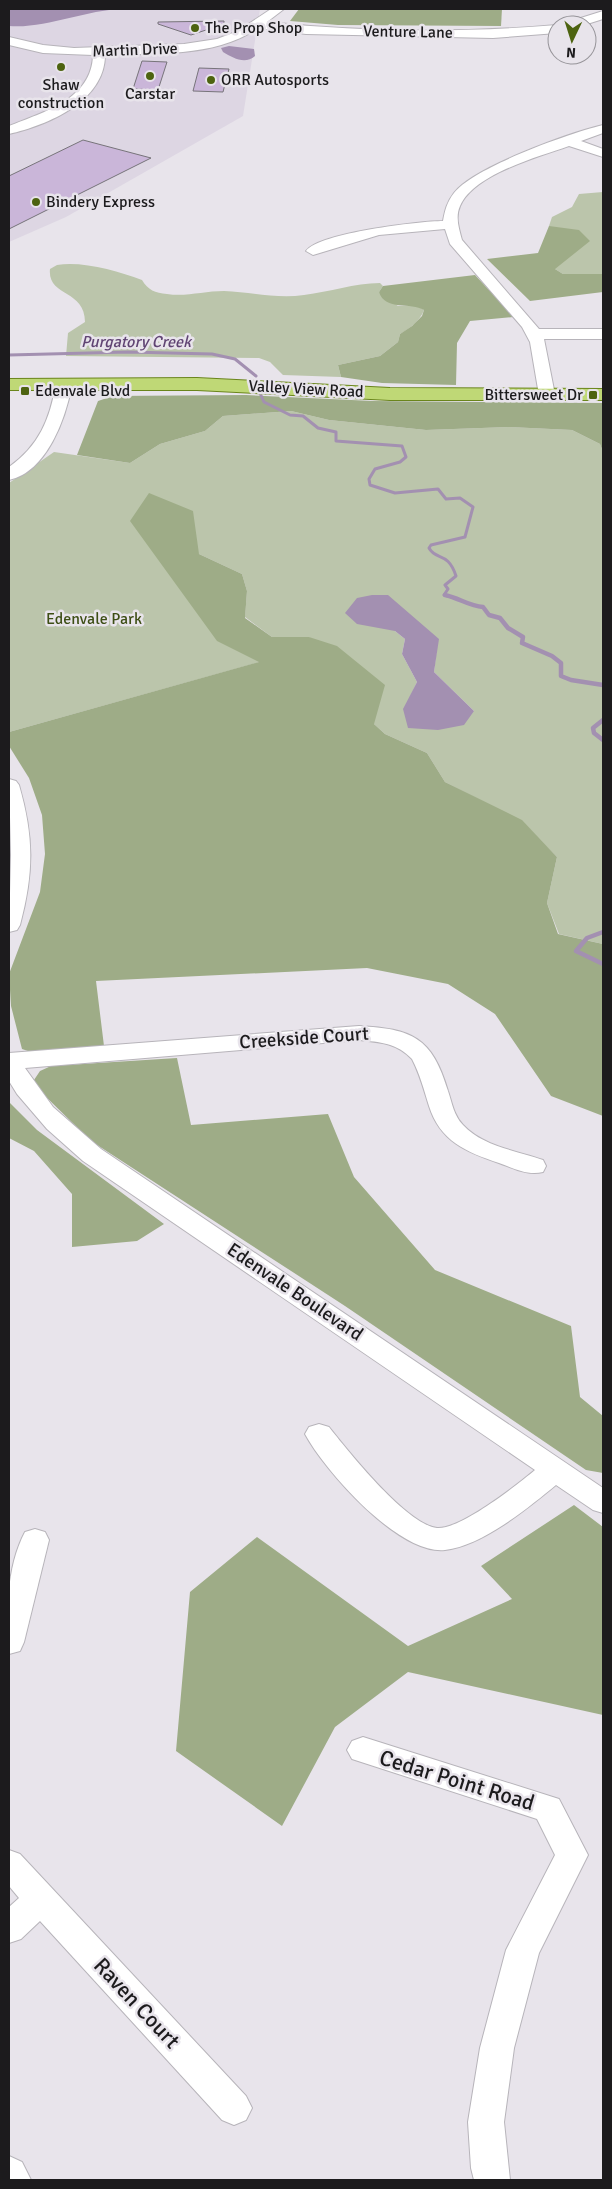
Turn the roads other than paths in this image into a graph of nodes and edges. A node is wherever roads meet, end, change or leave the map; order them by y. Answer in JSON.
{"nodes":[{"id":1,"x":275,"y":10,"type":"edge"},
{"id":2,"x":258,"y":24,"type":"junction"},
{"id":3,"x":547,"y":30,"type":"edge"},
{"id":4,"x":9,"y":41,"type":"edge"},
{"id":5,"x":99,"y":52,"type":"junction"},
{"id":6,"x":603,"y":129,"type":"edge"},
{"id":7,"x":9,"y":130,"type":"edge"},
{"id":8,"x":568,"y":141,"type":"junction"},
{"id":9,"x":603,"y":153,"type":"edge"},
{"id":10,"x":449,"y":225,"type":"junction"},
{"id":11,"x":312,"y":252,"type":"dead end"},
{"id":12,"x":534,"y":334,"type":"junction"},
{"id":13,"x":603,"y":334,"type":"edge"},
{"id":14,"x":64,"y":384,"type":"junction"},
{"id":15,"x":9,"y":385,"type":"edge"},
{"id":16,"x":546,"y":395,"type":"junction"},
{"id":17,"x":603,"y":395,"type":"edge"},
{"id":18,"x":9,"y":475,"type":"edge"},
{"id":19,"x":9,"y":786,"type":"edge"},
{"id":20,"x":9,"y":925,"type":"edge"},
{"id":21,"x":9,"y":1062,"type":"edge"},
{"id":22,"x":534,"y":1166,"type":"dead end"},
{"id":23,"x":319,"y":1434,"type":"dead end"},
{"id":24,"x":556,"y":1469,"type":"junction"},
{"id":25,"x":603,"y":1502,"type":"edge"},
{"id":26,"x":35,"y":1540,"type":"dead end"},
{"id":27,"x":9,"y":1642,"type":"edge"},
{"id":28,"x":363,"y":1750,"type":"dead end"},
{"id":29,"x":9,"y":1864,"type":"edge"},
{"id":30,"x":41,"y":1899,"type":"junction"},
{"id":31,"x":9,"y":1928,"type":"edge"},
{"id":32,"x":234,"y":2108,"type":"dead end"},
{"id":33,"x":9,"y":2174,"type":"edge"},
{"id":34,"x":12,"y":2180,"type":"edge"},
{"id":35,"x":492,"y":2180,"type":"edge"}],
"edges":[{"from":1,"to":2,"type":"street","name":"Martin Drive"},
{"from":2,"to":3,"type":"street","name":"Venture Lane"},
{"from":2,"to":5,"type":"street","name":"Martin Drive"},
{"from":4,"to":5,"type":"street","name":"Martin Drive"},
{"from":5,"to":7,"type":"street"},
{"from":6,"to":8,"type":"street"},
{"from":8,"to":9,"type":"street"},
{"from":8,"to":10,"type":"street"},
{"from":10,"to":11,"type":"street"},
{"from":10,"to":12,"type":"street"},
{"from":12,"to":13,"type":"street"},
{"from":12,"to":16,"type":"street"},
{"from":14,"to":15,"type":"main road","name":"Valley View Road"},
{"from":14,"to":16,"type":"main road","name":"Valley View Road"},
{"from":14,"to":18,"type":"street"},
{"from":16,"to":17,"type":"main road","name":"Valley View Road"},
{"from":19,"to":20,"type":"street"},
{"from":21,"to":22,"type":"street","name":"Creekside Court"},
{"from":21,"to":24,"type":"street","name":"Edenvale Boulevard"},
{"from":23,"to":24,"type":"street"},
{"from":24,"to":25,"type":"street","name":"Edenvale Boulevard"},
{"from":26,"to":27,"type":"street"},
{"from":28,"to":35,"type":"street","name":"Cedar Point Road"},
{"from":29,"to":30,"type":"street","name":"Raven Court"},
{"from":30,"to":31,"type":"street"},
{"from":30,"to":32,"type":"street","name":"Raven Court"},
{"from":33,"to":34,"type":"street"}]}
